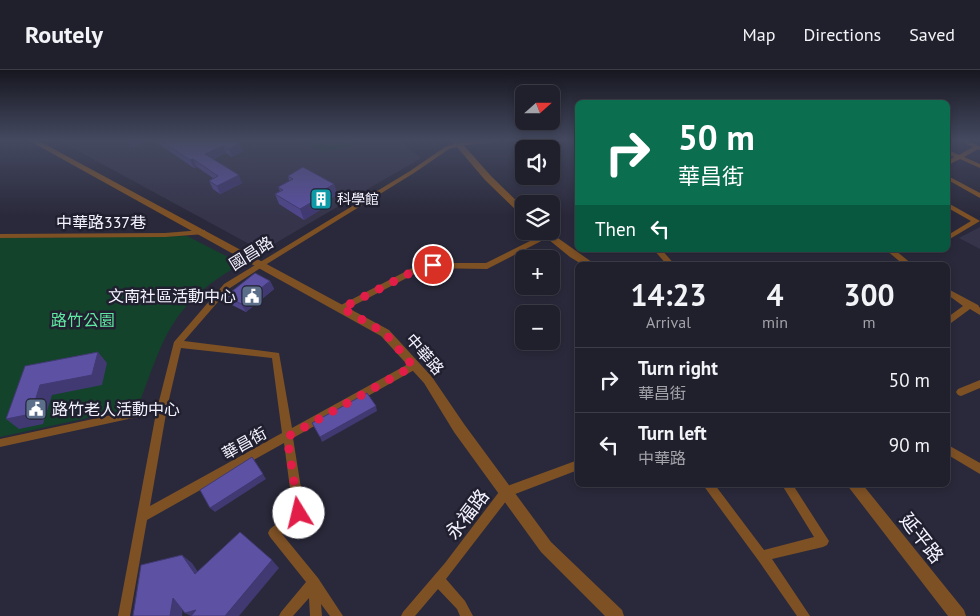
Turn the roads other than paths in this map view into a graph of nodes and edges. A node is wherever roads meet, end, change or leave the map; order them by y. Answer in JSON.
{"nodes":[{"id":1,"x":79,"y":165,"type":"edge"},
{"id":2,"x":420,"y":165,"type":"edge"},
{"id":3,"x":477,"y":165,"type":"edge"},
{"id":4,"x":950,"y":179,"type":"edge"},
{"id":5,"x":980,"y":196,"type":"edge"},
{"id":6,"x":515,"y":204,"type":"edge"},
{"id":7,"x":950,"y":206,"type":"edge"},
{"id":8,"x":978,"y":220,"type":"edge"},
{"id":9,"x":202,"y":232,"type":"junction"},
{"id":10,"x":0,"y":236,"type":"edge"},
{"id":11,"x":950,"y":237,"type":"edge"},
{"id":12,"x":533,"y":240,"type":"edge"},
{"id":13,"x":553,"y":240,"type":"edge"},
{"id":14,"x":660,"y":252,"type":"edge"},
{"id":15,"x":893,"y":252,"type":"edge"},
{"id":16,"x":586,"y":262,"type":"edge"},
{"id":17,"x":668,"y":262,"type":"edge"},
{"id":18,"x":905,"y":262,"type":"edge"},
{"id":19,"x":259,"y":265,"type":"junction"},
{"id":20,"x":950,"y":293,"type":"edge"},
{"id":21,"x":970,"y":306,"type":"junction"},
{"id":22,"x":342,"y":308,"type":"junction"},
{"id":23,"x":980,"y":310,"type":"edge"},
{"id":24,"x":950,"y":320,"type":"edge"},
{"id":25,"x":177,"y":344,"type":"junction"},
{"id":26,"x":413,"y":366,"type":"junction"},
{"id":27,"x":980,"y":384,"type":"edge"},
{"id":28,"x":961,"y":392,"type":"dead end"},
{"id":29,"x":162,"y":408,"type":"junction"},
{"id":30,"x":287,"y":437,"type":"junction"},
{"id":31,"x":0,"y":444,"type":"edge"},
{"id":32,"x":950,"y":451,"type":"edge"},
{"id":33,"x":575,"y":466,"type":"edge"},
{"id":34,"x":980,"y":469,"type":"edge"},
{"id":35,"x":710,"y":487,"type":"edge"},
{"id":36,"x":787,"y":487,"type":"edge"},
{"id":37,"x":856,"y":487,"type":"edge"},
{"id":38,"x":506,"y":492,"type":"junction"},
{"id":39,"x":141,"y":517,"type":"junction"},
{"id":40,"x":762,"y":556,"type":"junction"},
{"id":41,"x":438,"y":579,"type":"junction"},
{"id":42,"x":314,"y":582,"type":"junction"},
{"id":43,"x":124,"y":616,"type":"edge"},
{"id":44,"x":284,"y":616,"type":"edge"},
{"id":45,"x":316,"y":616,"type":"edge"},
{"id":46,"x":337,"y":616,"type":"edge"},
{"id":47,"x":407,"y":616,"type":"edge"},
{"id":48,"x":467,"y":616,"type":"edge"},
{"id":49,"x":616,"y":616,"type":"edge"},
{"id":50,"x":804,"y":616,"type":"edge"},
{"id":51,"x":958,"y":616,"type":"edge"}],
"edges":[{"from":1,"to":9,"type":"street","name":"中華路"},
{"from":2,"to":19,"type":"street","name":"國昌路"},
{"from":3,"to":6,"type":"street"},
{"from":4,"to":5,"type":"street"},
{"from":7,"to":8,"type":"street"},
{"from":8,"to":11,"type":"street"},
{"from":9,"to":10,"type":"street","name":"中華路337巷"},
{"from":9,"to":19,"type":"street","name":"中華路"},
{"from":12,"to":22,"type":"street"},
{"from":13,"to":16,"type":"street"},
{"from":14,"to":17,"type":"street"},
{"from":15,"to":18,"type":"street"},
{"from":19,"to":22,"type":"street","name":"中華路"},
{"from":19,"to":25,"type":"street","name":"國昌路"},
{"from":20,"to":21,"type":"street"},
{"from":21,"to":23,"type":"street"},
{"from":21,"to":24,"type":"street"},
{"from":22,"to":26,"type":"street","name":"中華路"},
{"from":25,"to":29,"type":"street","name":"國昌路"},
{"from":25,"to":30,"type":"street"},
{"from":26,"to":30,"type":"street","name":"華昌街"},
{"from":26,"to":38,"type":"street","name":"中華路"},
{"from":27,"to":28,"type":"street"},
{"from":29,"to":31,"type":"street"},
{"from":29,"to":39,"type":"street","name":"國昌路"},
{"from":30,"to":39,"type":"street","name":"華昌街"},
{"from":30,"to":42,"type":"street"},
{"from":32,"to":34,"type":"street"},
{"from":33,"to":38,"type":"street","name":"永福路"},
{"from":35,"to":40,"type":"street"},
{"from":36,"to":40,"type":"street"},
{"from":37,"to":51,"type":"street","name":"延平路"},
{"from":38,"to":41,"type":"street","name":"永福路"},
{"from":38,"to":49,"type":"street","name":"中華路"},
{"from":39,"to":43,"type":"street","name":"國昌路"},
{"from":40,"to":50,"type":"street"},
{"from":41,"to":47,"type":"street","name":"永福路"},
{"from":41,"to":48,"type":"street"},
{"from":42,"to":44,"type":"street"},
{"from":42,"to":45,"type":"street"},
{"from":42,"to":46,"type":"street"}]}
